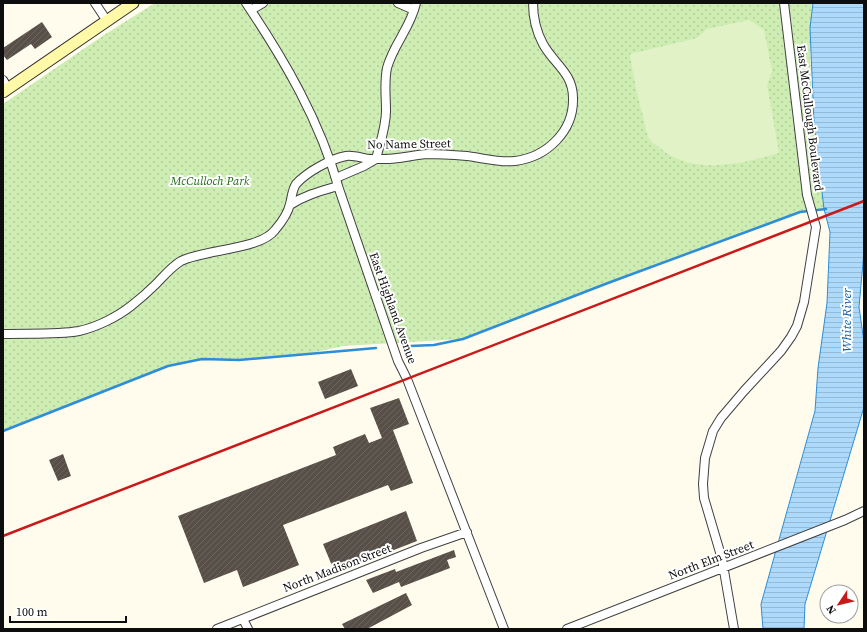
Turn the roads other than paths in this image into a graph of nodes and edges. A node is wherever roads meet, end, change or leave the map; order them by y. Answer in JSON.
{"nodes":[{"id":1,"x":95,"y":3,"type":"edge"},
{"id":2,"x":133,"y":3,"type":"edge"},
{"id":3,"x":246,"y":3,"type":"edge"},
{"id":4,"x":263,"y":3,"type":"edge"},
{"id":5,"x":398,"y":3,"type":"edge"},
{"id":6,"x":533,"y":3,"type":"edge"},
{"id":7,"x":784,"y":3,"type":"edge"},
{"id":8,"x":415,"y":7,"type":"edge"},
{"id":9,"x":251,"y":10,"type":"junction"},
{"id":10,"x":107,"y":21,"type":"junction"},
{"id":11,"x":5,"y":87,"type":"edge"},
{"id":12,"x":376,"y":159,"type":"junction"},
{"id":13,"x":330,"y":161,"type":"junction"},
{"id":14,"x":337,"y":182,"type":"junction"},
{"id":15,"x":290,"y":205,"type":"junction"},
{"id":16,"x":3,"y":334,"type":"edge"},
{"id":17,"x":864,"y":511,"type":"edge"},
{"id":18,"x":467,"y":532,"type":"junction"},
{"id":19,"x":724,"y":568,"type":"junction"},
{"id":20,"x":243,"y":618,"type":"junction"},
{"id":21,"x":216,"y":629,"type":"edge"},
{"id":22,"x":248,"y":629,"type":"edge"},
{"id":23,"x":504,"y":629,"type":"edge"},
{"id":24,"x":567,"y":629,"type":"edge"},
{"id":25,"x":734,"y":629,"type":"edge"}],
"edges":[{"from":1,"to":10,"type":"street"},
{"from":2,"to":10,"type":"main road"},
{"from":3,"to":9,"type":"street","name":"East Highland Avenue"},
{"from":4,"to":9,"type":"street"},
{"from":5,"to":8,"type":"street"},
{"from":6,"to":12,"type":"street","name":"No Name Street"},
{"from":7,"to":19,"type":"street","name":"East McCullough Boulevard"},
{"from":8,"to":12,"type":"street"},
{"from":9,"to":13,"type":"street","name":"East Highland Avenue"},
{"from":10,"to":11,"type":"main road"},
{"from":12,"to":13,"type":"street","name":"No Name Street"},
{"from":12,"to":14,"type":"street"},
{"from":13,"to":14,"type":"street","name":"East Highland Avenue"},
{"from":13,"to":15,"type":"street","name":"No Name Street"},
{"from":14,"to":15,"type":"street"},
{"from":14,"to":18,"type":"street","name":"East Highland Avenue"},
{"from":15,"to":16,"type":"street","name":"No Name Street"},
{"from":17,"to":19,"type":"street","name":"North Elm Street"},
{"from":18,"to":20,"type":"street","name":"North Madison Street"},
{"from":18,"to":23,"type":"street","name":"East Highland Avenue"},
{"from":19,"to":24,"type":"street","name":"North Elm Street"},
{"from":19,"to":25,"type":"street","name":"East McCullough Boulevard"},
{"from":20,"to":21,"type":"street","name":"North Madison Street"},
{"from":20,"to":22,"type":"street"}]}
